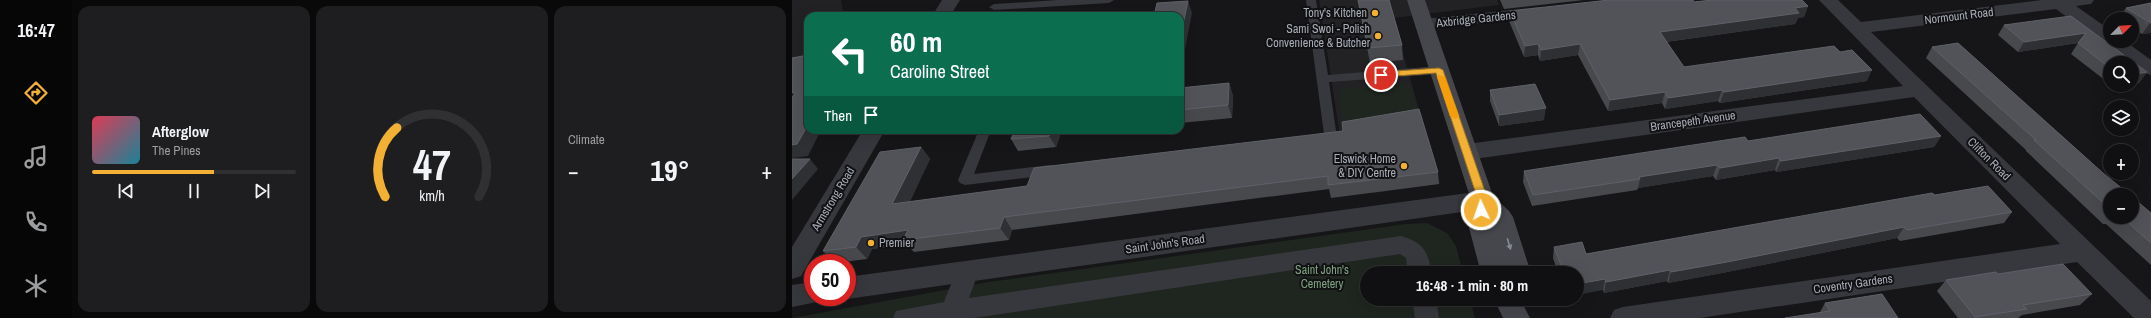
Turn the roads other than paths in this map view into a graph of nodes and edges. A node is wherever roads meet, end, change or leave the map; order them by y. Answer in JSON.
{"nodes":[{"id":1,"x":951,"y":0,"type":"edge"},
{"id":2,"x":1110,"y":0,"type":"edge"},
{"id":3,"x":1312,"y":0,"type":"edge"},
{"id":4,"x":1416,"y":0,"type":"edge"},
{"id":5,"x":1828,"y":0,"type":"edge"},
{"id":6,"x":2085,"y":0,"type":"edge"},
{"id":7,"x":1036,"y":2,"type":"edge"},
{"id":8,"x":2061,"y":4,"type":"junction"},
{"id":9,"x":994,"y":7,"type":"dead end"},
{"id":10,"x":1560,"y":9,"type":"edge"},
{"id":11,"x":944,"y":12,"type":"edge"},
{"id":12,"x":1032,"y":12,"type":"edge"},
{"id":13,"x":1434,"y":23,"type":"junction"},
{"id":14,"x":1857,"y":28,"type":"junction"},
{"id":15,"x":2103,"y":34,"type":"edge"},
{"id":16,"x":2123,"y":48,"type":"edge"},
{"id":17,"x":2151,"y":68,"type":"edge"},
{"id":18,"x":1439,"y":70,"type":"junction"},
{"id":19,"x":1323,"y":79,"type":"junction"},
{"id":20,"x":1919,"y":90,"type":"junction"},
{"id":21,"x":872,"y":134,"type":"edge"},
{"id":22,"x":984,"y":134,"type":"edge"},
{"id":23,"x":1307,"y":140,"type":"edge"},
{"id":24,"x":1476,"y":151,"type":"junction"},
{"id":25,"x":1061,"y":169,"type":"edge"},
{"id":26,"x":1483,"y":200,"type":"junction"},
{"id":27,"x":2082,"y":250,"type":"junction"},
{"id":28,"x":1419,"y":266,"type":"edge"},
{"id":29,"x":1492,"y":266,"type":"edge"},
{"id":30,"x":1516,"y":266,"type":"edge"},
{"id":31,"x":792,"y":269,"type":"edge"},
{"id":32,"x":967,"y":271,"type":"junction"},
{"id":33,"x":856,"y":287,"type":"edge"},
{"id":34,"x":804,"y":294,"type":"edge"},
{"id":35,"x":792,"y":296,"type":"edge"},
{"id":36,"x":1425,"y":306,"type":"edge"},
{"id":37,"x":1511,"y":306,"type":"edge"},
{"id":38,"x":1519,"y":306,"type":"edge"},
{"id":39,"x":952,"y":314,"type":"edge"},
{"id":40,"x":905,"y":318,"type":"edge"},
{"id":41,"x":1427,"y":318,"type":"edge"},
{"id":42,"x":1518,"y":318,"type":"edge"},
{"id":43,"x":1623,"y":318,"type":"edge"},
{"id":44,"x":2151,"y":318,"type":"edge"}],
"edges":[{"from":1,"to":11,"type":"street"},
{"from":2,"to":7,"type":"lane"},
{"from":3,"to":19,"type":"lane"},
{"from":4,"to":13,"type":"main road"},
{"from":5,"to":14,"type":"street","name":"Clifton Road"},
{"from":6,"to":8,"type":"street","name":"Normount Road"},
{"from":7,"to":9,"type":"lane"},
{"from":7,"to":12,"type":"lane"},
{"from":8,"to":14,"type":"street","name":"Normount Road"},
{"from":8,"to":15,"type":"street"},
{"from":10,"to":13,"type":"street","name":"Axbridge Gardens"},
{"from":13,"to":18,"type":"main road"},
{"from":14,"to":20,"type":"street","name":"Clifton Road"},
{"from":16,"to":17,"type":"street"},
{"from":18,"to":19,"type":"lane"},
{"from":18,"to":24,"type":"main road"},
{"from":19,"to":23,"type":"lane"},
{"from":20,"to":24,"type":"street","name":"Brancepeth Avenue"},
{"from":20,"to":27,"type":"street","name":"Clifton Road"},
{"from":21,"to":31,"type":"street","name":"Armstrong Road"},
{"from":22,"to":25,"type":"lane"},
{"from":24,"to":26,"type":"main road"},
{"from":26,"to":29,"type":"main road"},
{"from":26,"to":30,"type":"main road","one_way":true},
{"from":26,"to":32,"type":"street","name":"Saint John's Road"},
{"from":27,"to":43,"type":"street","name":"Coventry Gardens"},
{"from":27,"to":44,"type":"street","name":"Clifton Road"},
{"from":28,"to":39,"type":"street"},
{"from":32,"to":33,"type":"street","name":"Saint John's Road"},
{"from":32,"to":39,"type":"street"},
{"from":34,"to":35,"type":"street"},
{"from":36,"to":41,"type":"street"},
{"from":37,"to":42,"type":"main road"},
{"from":38,"to":42,"type":"main road"},
{"from":39,"to":40,"type":"street"}]}
